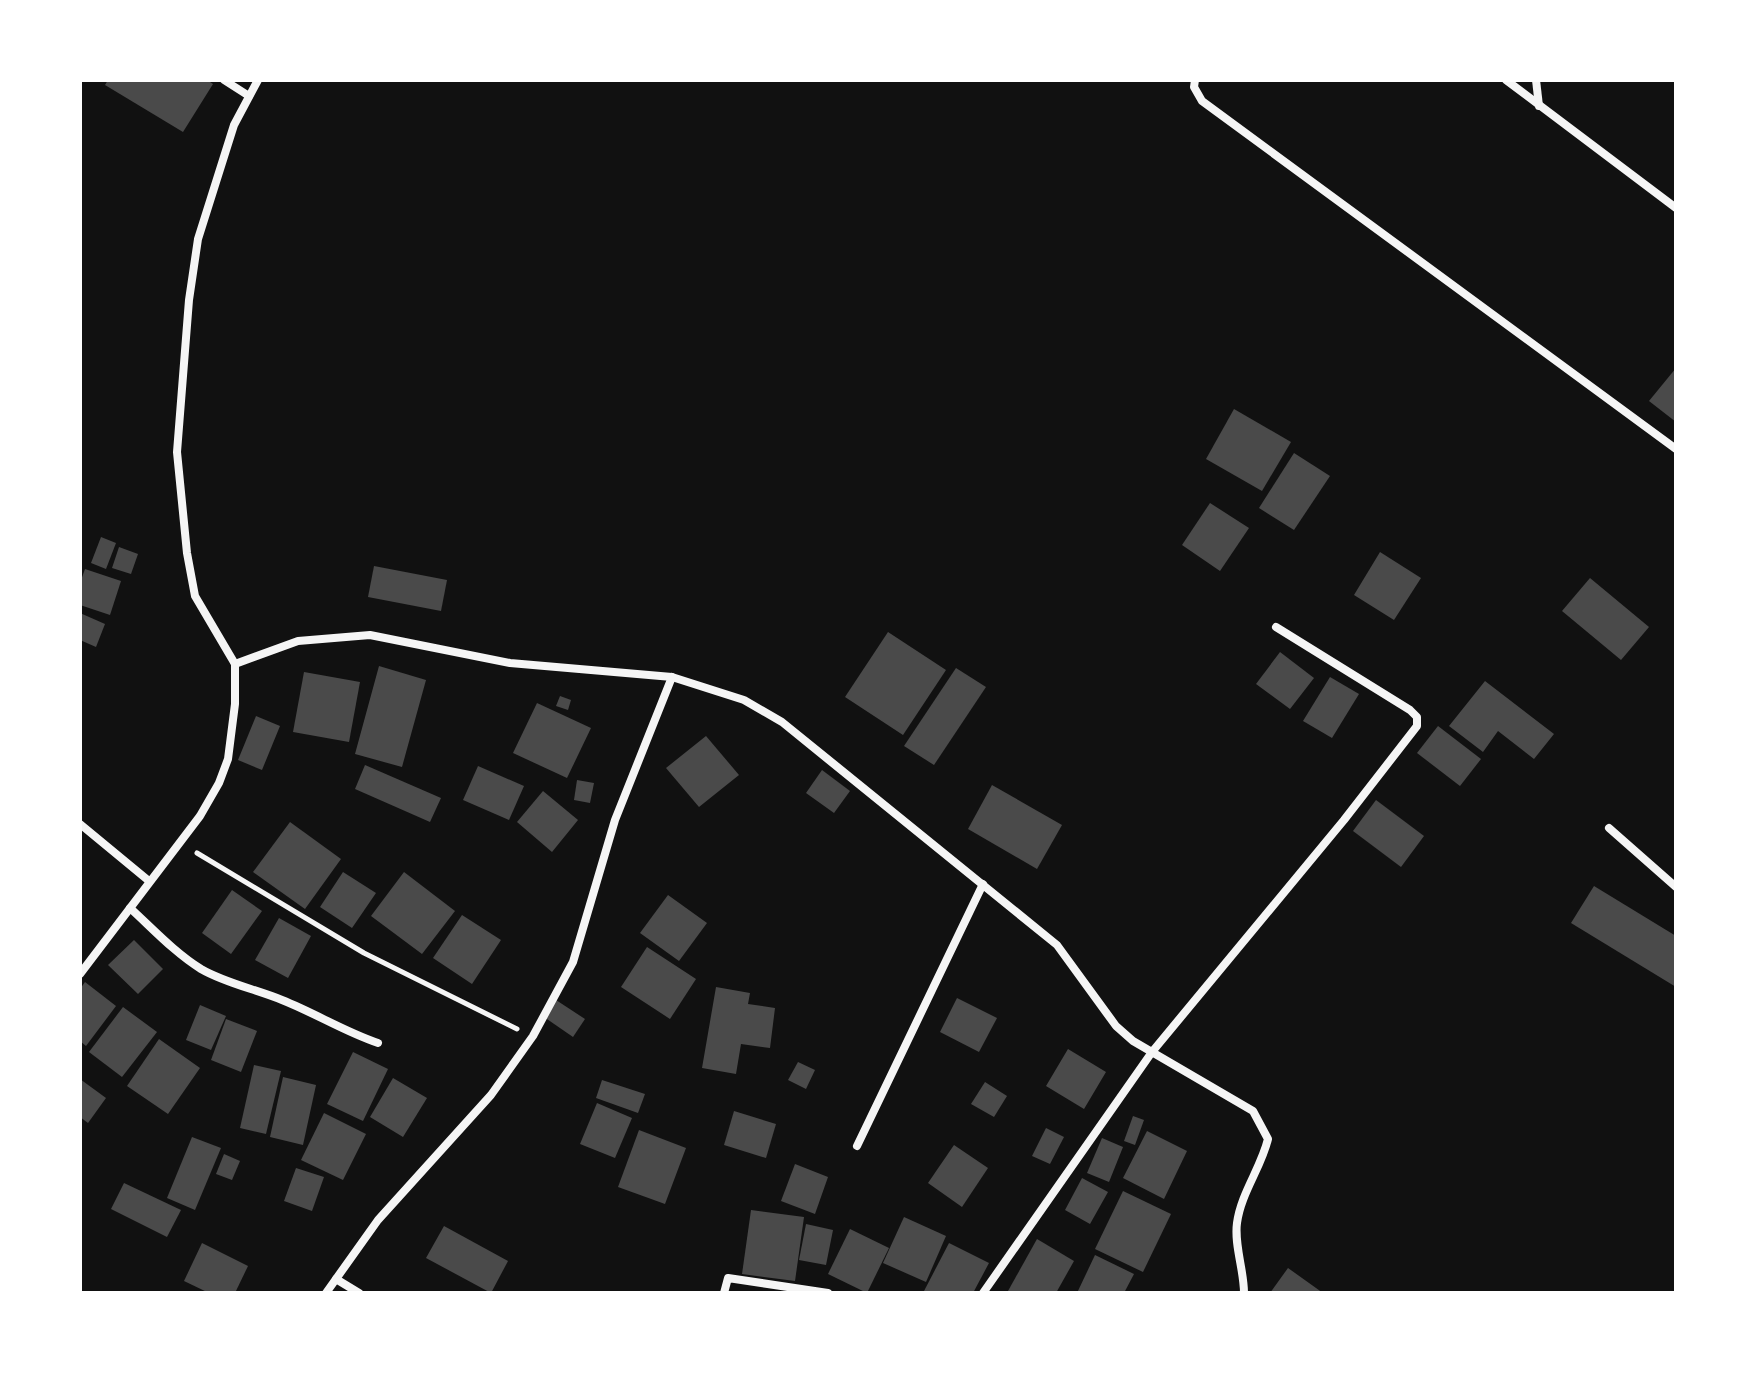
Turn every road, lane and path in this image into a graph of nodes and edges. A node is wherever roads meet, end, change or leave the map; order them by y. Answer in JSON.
{"nodes":[{"id":1,"x":224,"y":80,"type":"edge"},
{"id":2,"x":258,"y":80,"type":"edge"},
{"id":3,"x":1195,"y":80,"type":"edge"},
{"id":4,"x":1506,"y":80,"type":"edge"},
{"id":5,"x":1536,"y":80,"type":"edge"},
{"id":6,"x":249,"y":96,"type":"junction"},
{"id":7,"x":1539,"y":106,"type":"junction"},
{"id":8,"x":1676,"y":208,"type":"edge"},
{"id":9,"x":1676,"y":449,"type":"edge"},
{"id":10,"x":1276,"y":627,"type":"dead end"},
{"id":11,"x":235,"y":664,"type":"junction"},
{"id":12,"x":672,"y":677,"type":"junction"},
{"id":13,"x":80,"y":824,"type":"edge"},
{"id":14,"x":1609,"y":828,"type":"dead end"},
{"id":15,"x":180,"y":842,"type":"junction"},
{"id":16,"x":149,"y":881,"type":"junction"},
{"id":17,"x":983,"y":884,"type":"junction"},
{"id":18,"x":1676,"y":887,"type":"edge"},
{"id":19,"x":130,"y":908,"type":"junction"},
{"id":20,"x":80,"y":974,"type":"edge"},
{"id":21,"x":533,"y":1036,"type":"junction"},
{"id":22,"x":378,"y":1043,"type":"dead end"},
{"id":23,"x":1152,"y":1052,"type":"junction"},
{"id":24,"x":857,"y":1146,"type":"dead end"},
{"id":25,"x":336,"y":1279,"type":"junction"},
{"id":26,"x":326,"y":1293,"type":"edge"},
{"id":27,"x":359,"y":1293,"type":"edge"},
{"id":28,"x":724,"y":1293,"type":"edge"},
{"id":29,"x":828,"y":1293,"type":"edge"},
{"id":30,"x":983,"y":1293,"type":"edge"},
{"id":31,"x":1244,"y":1293,"type":"edge"}],
"edges":[{"from":1,"to":6,"type":"street"},
{"from":2,"to":6,"type":"street"},
{"from":3,"to":9,"type":"street"},
{"from":4,"to":7,"type":"street"},
{"from":5,"to":7,"type":"street"},
{"from":6,"to":11,"type":"street"},
{"from":7,"to":8,"type":"street"},
{"from":10,"to":23,"type":"street"},
{"from":11,"to":12,"type":"street"},
{"from":11,"to":15,"type":"street"},
{"from":12,"to":17,"type":"street"},
{"from":12,"to":21,"type":"street"},
{"from":13,"to":16,"type":"street"},
{"from":14,"to":18,"type":"street"},
{"from":15,"to":16,"type":"street"},
{"from":15,"to":21,"type":"path"},
{"from":16,"to":19,"type":"street"},
{"from":17,"to":23,"type":"street"},
{"from":17,"to":24,"type":"street"},
{"from":19,"to":20,"type":"street"},
{"from":19,"to":22,"type":"street"},
{"from":21,"to":25,"type":"street"},
{"from":23,"to":30,"type":"street"},
{"from":23,"to":31,"type":"street"},
{"from":25,"to":26,"type":"street"},
{"from":25,"to":27,"type":"street"},
{"from":28,"to":29,"type":"street"}]}
